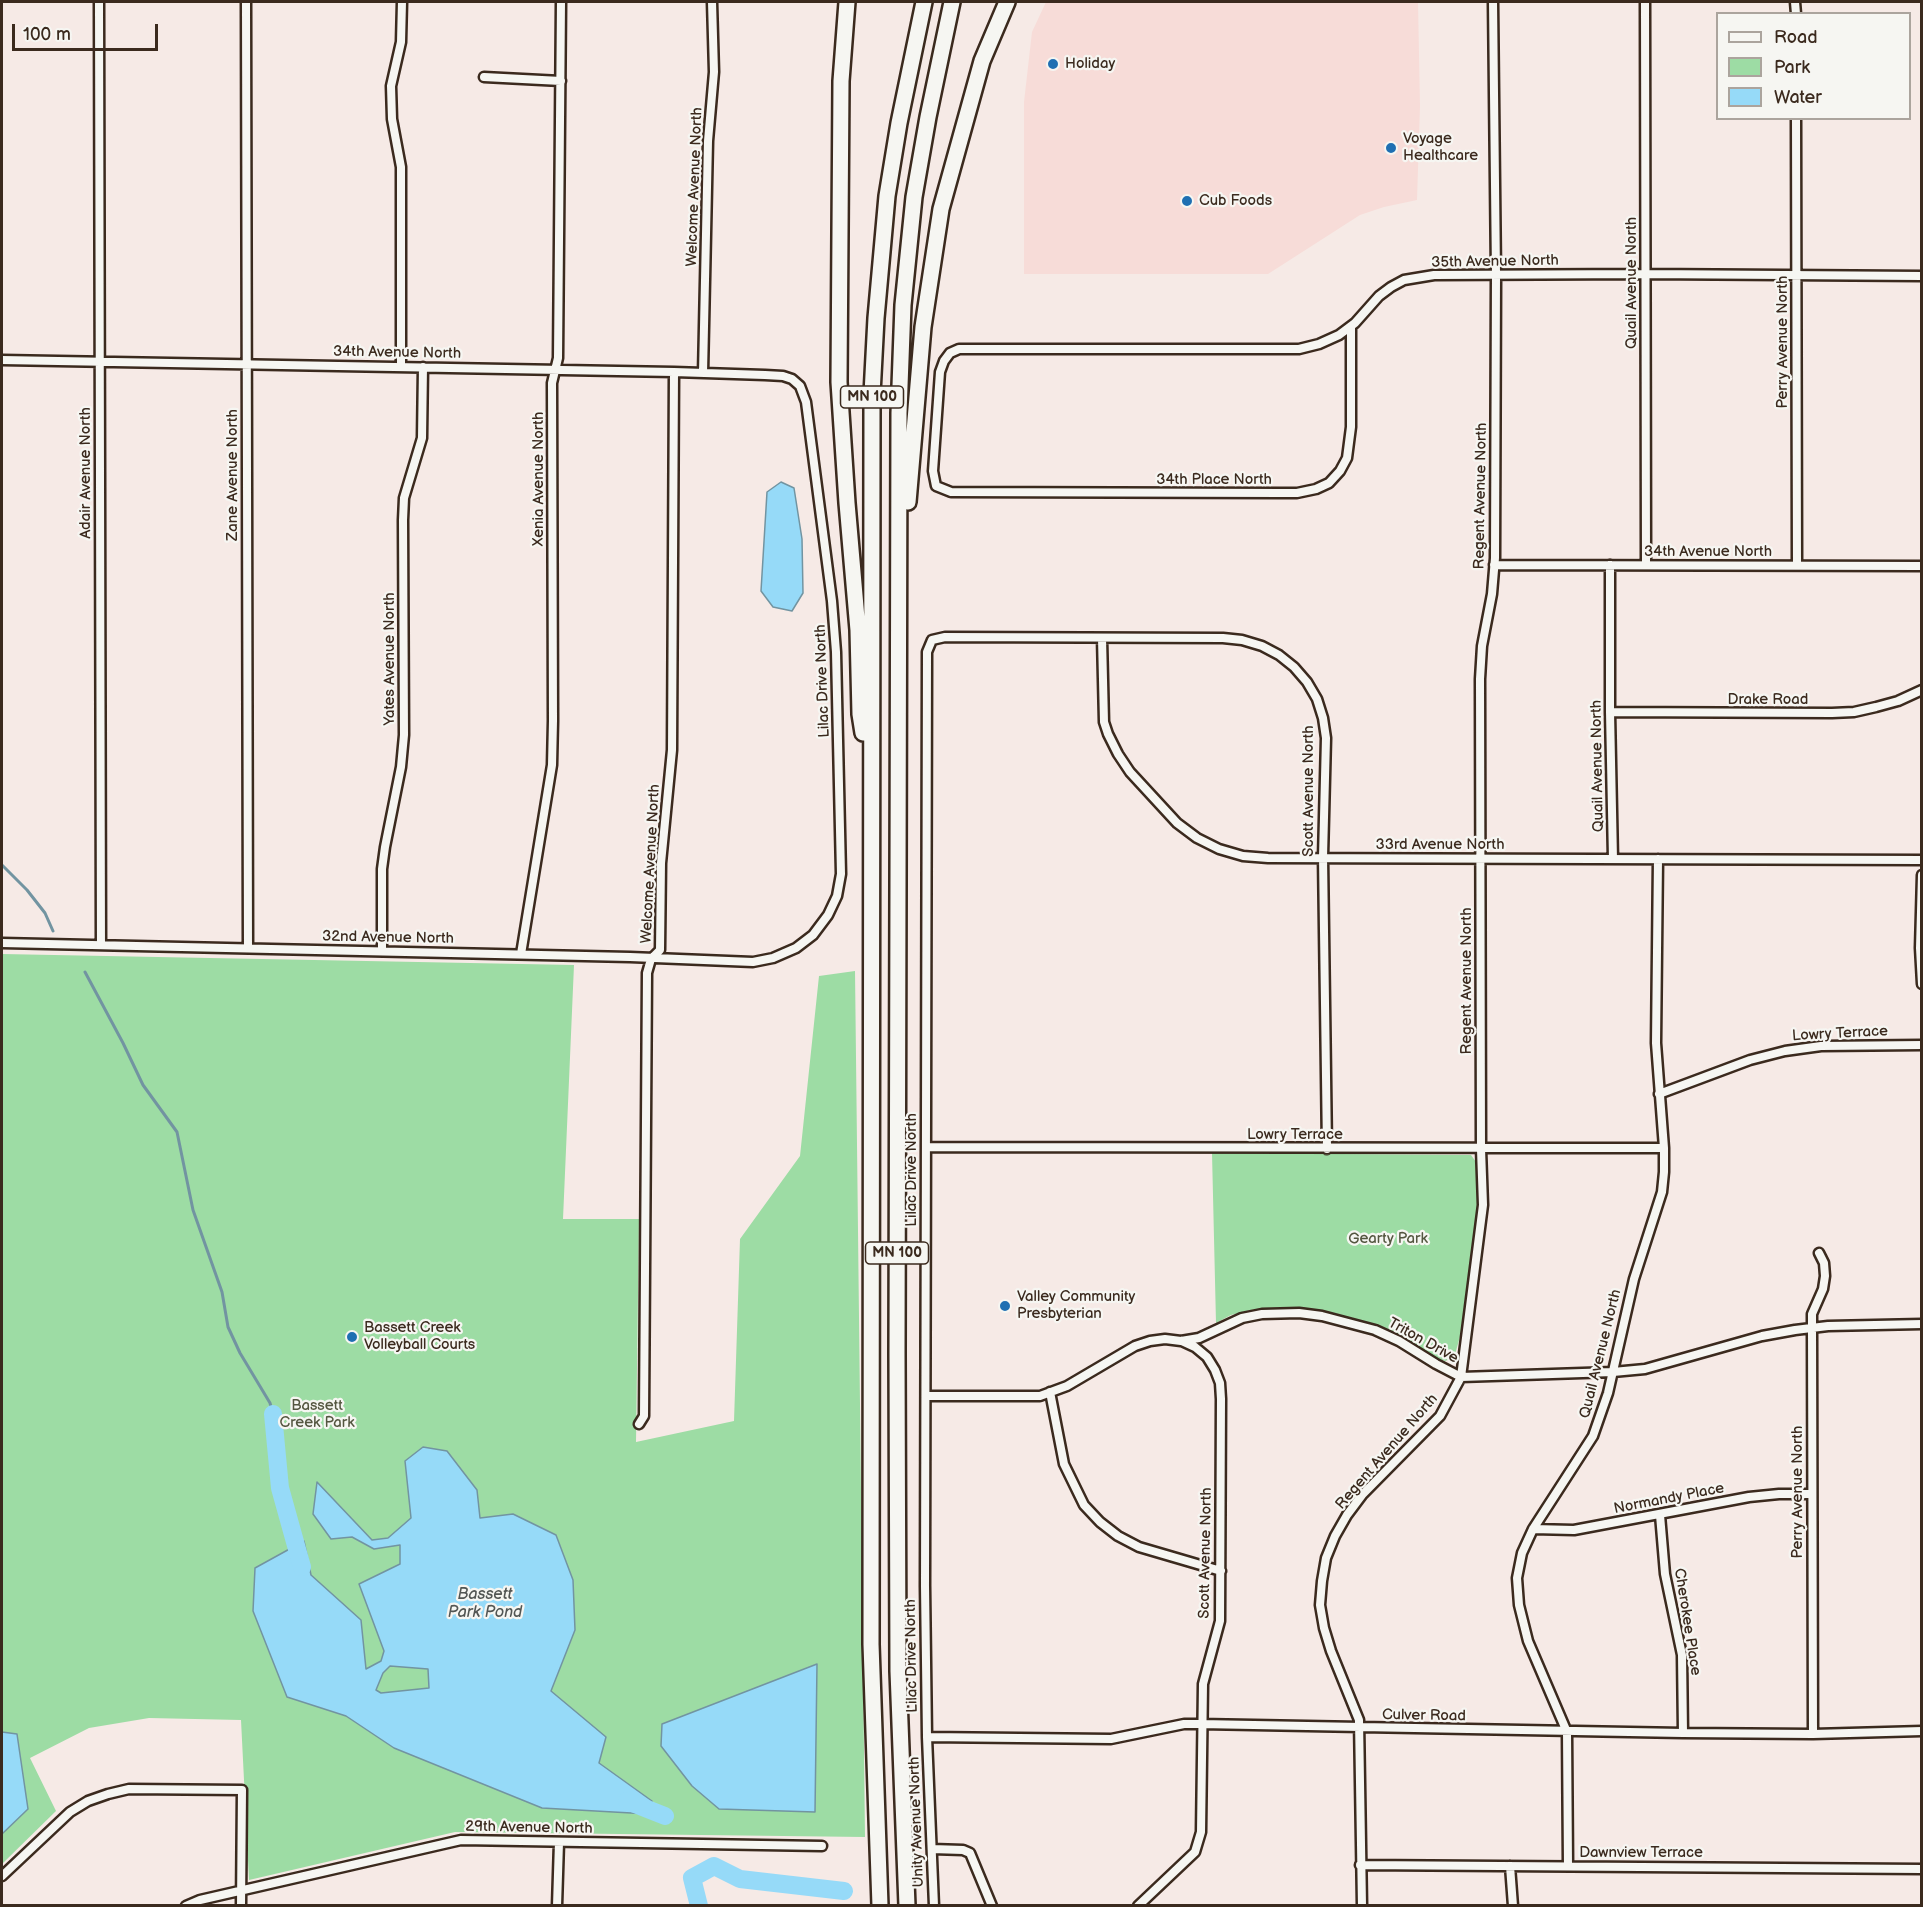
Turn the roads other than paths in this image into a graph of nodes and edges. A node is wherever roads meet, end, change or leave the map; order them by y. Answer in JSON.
{"nodes":[{"id":1,"x":99,"y":2,"type":"edge"},
{"id":2,"x":246,"y":2,"type":"edge"},
{"id":3,"x":402,"y":2,"type":"edge"},
{"id":4,"x":561,"y":2,"type":"edge"},
{"id":5,"x":712,"y":2,"type":"edge"},
{"id":6,"x":847,"y":2,"type":"edge"},
{"id":7,"x":924,"y":2,"type":"edge"},
{"id":8,"x":952,"y":2,"type":"edge"},
{"id":9,"x":1006,"y":2,"type":"edge"},
{"id":10,"x":1493,"y":2,"type":"edge"},
{"id":11,"x":1645,"y":2,"type":"edge"},
{"id":12,"x":484,"y":77,"type":"dead end"},
{"id":13,"x":561,"y":81,"type":"junction"},
{"id":14,"x":1796,"y":120,"type":"edge"},
{"id":15,"x":1646,"y":274,"type":"junction"},
{"id":16,"x":1796,"y":274,"type":"junction"},
{"id":17,"x":1496,"y":275,"type":"junction"},
{"id":18,"x":1922,"y":276,"type":"edge"},
{"id":19,"x":1351,"y":327,"type":"junction"},
{"id":20,"x":2,"y":360,"type":"edge"},
{"id":21,"x":99,"y":362,"type":"junction"},
{"id":22,"x":246,"y":365,"type":"junction"},
{"id":23,"x":401,"y":366,"type":"junction"},
{"id":24,"x":423,"y":367,"type":"junction"},
{"id":25,"x":555,"y":369,"type":"junction"},
{"id":26,"x":675,"y":372,"type":"junction"},
{"id":27,"x":703,"y":373,"type":"junction"},
{"id":28,"x":792,"y":379,"type":"joint"},
{"id":29,"x":936,"y":486,"type":"joint"},
{"id":30,"x":1494,"y":565,"type":"junction"},
{"id":31,"x":1610,"y":565,"type":"junction"},
{"id":32,"x":1646,"y":565,"type":"junction"},
{"id":33,"x":1797,"y":565,"type":"junction"},
{"id":34,"x":1922,"y":566,"type":"edge"},
{"id":35,"x":899,"y":600,"type":"junction"},
{"id":36,"x":1102,"y":638,"type":"junction"},
{"id":37,"x":933,"y":640,"type":"joint"},
{"id":38,"x":1922,"y":690,"type":"edge"},
{"id":39,"x":1610,"y":712,"type":"junction"},
{"id":40,"x":870,"y":796,"type":"junction"},
{"id":41,"x":1323,"y":857,"type":"junction"},
{"id":42,"x":1479,"y":859,"type":"junction"},
{"id":43,"x":1613,"y":859,"type":"junction"},
{"id":44,"x":1658,"y":859,"type":"junction"},
{"id":45,"x":1922,"y":860,"type":"edge"},
{"id":46,"x":1922,"y":875,"type":"edge"},
{"id":47,"x":2,"y":943,"type":"edge"},
{"id":48,"x":101,"y":945,"type":"junction"},
{"id":49,"x":248,"y":948,"type":"junction"},
{"id":50,"x":382,"y":951,"type":"junction"},
{"id":51,"x":521,"y":954,"type":"junction"},
{"id":52,"x":773,"y":958,"type":"joint"},
{"id":53,"x":651,"y":959,"type":"junction"},
{"id":54,"x":1922,"y":984,"type":"edge"},
{"id":55,"x":1922,"y":1045,"type":"edge"},
{"id":56,"x":1659,"y":1094,"type":"junction"},
{"id":57,"x":926,"y":1147,"type":"junction"},
{"id":58,"x":1664,"y":1148,"type":"junction"},
{"id":59,"x":1327,"y":1149,"type":"junction"},
{"id":60,"x":1481,"y":1149,"type":"junction"},
{"id":61,"x":1819,"y":1253,"type":"dead end"},
{"id":62,"x":1922,"y":1324,"type":"edge"},
{"id":63,"x":1812,"y":1328,"type":"junction"},
{"id":64,"x":1181,"y":1341,"type":"junction"},
{"id":65,"x":1613,"y":1372,"type":"junction"},
{"id":66,"x":1461,"y":1377,"type":"junction"},
{"id":67,"x":1050,"y":1392,"type":"junction"},
{"id":68,"x":927,"y":1396,"type":"junction"},
{"id":69,"x":639,"y":1424,"type":"dead end"},
{"id":70,"x":1812,"y":1494,"type":"junction"},
{"id":71,"x":1660,"y":1515,"type":"junction"},
{"id":72,"x":1533,"y":1529,"type":"junction"},
{"id":73,"x":1221,"y":1571,"type":"junction"},
{"id":74,"x":1203,"y":1724,"type":"junction"},
{"id":75,"x":1359,"y":1728,"type":"junction"},
{"id":76,"x":1922,"y":1731,"type":"edge"},
{"id":77,"x":1567,"y":1732,"type":"junction"},
{"id":78,"x":1683,"y":1733,"type":"junction"},
{"id":79,"x":1813,"y":1734,"type":"junction"},
{"id":80,"x":927,"y":1737,"type":"junction"},
{"id":81,"x":559,"y":1842,"type":"junction"},
{"id":82,"x":822,"y":1846,"type":"dead end"},
{"id":83,"x":932,"y":1849,"type":"junction"},
{"id":84,"x":1360,"y":1865,"type":"junction"},
{"id":85,"x":1510,"y":1866,"type":"junction"},
{"id":86,"x":1568,"y":1866,"type":"junction"},
{"id":87,"x":1922,"y":1869,"type":"edge"},
{"id":88,"x":2,"y":1876,"type":"edge"},
{"id":89,"x":241,"y":1891,"type":"junction"},
{"id":90,"x":186,"y":1905,"type":"edge"},
{"id":91,"x":241,"y":1905,"type":"edge"},
{"id":92,"x":557,"y":1905,"type":"edge"},
{"id":93,"x":880,"y":1905,"type":"edge"},
{"id":94,"x":907,"y":1905,"type":"edge"},
{"id":95,"x":934,"y":1905,"type":"edge"},
{"id":96,"x":992,"y":1905,"type":"edge"},
{"id":97,"x":1138,"y":1905,"type":"edge"},
{"id":98,"x":1362,"y":1905,"type":"edge"},
{"id":99,"x":1513,"y":1905,"type":"edge"}],
"edges":[{"from":1,"to":21,"type":"street","name":"Adair Avenue North"},
{"from":2,"to":22,"type":"street","name":"Zane Avenue North"},
{"from":3,"to":23,"type":"street"},
{"from":4,"to":13,"type":"street","name":"Xenia Avenue North"},
{"from":5,"to":27,"type":"street","name":"Welcome Avenue North"},
{"from":6,"to":40,"type":"highway"},
{"from":7,"to":40,"type":"highway","number":"MN 100"},
{"from":8,"to":35,"type":"highway","number":"MN 100"},
{"from":9,"to":35,"type":"highway"},
{"from":10,"to":17,"type":"street","name":"Regent Avenue North"},
{"from":11,"to":15,"type":"street","name":"Quail Avenue North"},
{"from":12,"to":13,"type":"street"},
{"from":13,"to":25,"type":"street","name":"Xenia Avenue North"},
{"from":14,"to":16,"type":"street","name":"Perry Avenue North"},
{"from":15,"to":16,"type":"street","name":"35th Avenue North"},
{"from":15,"to":17,"type":"street","name":"35th Avenue North"},
{"from":15,"to":32,"type":"street","name":"Quail Avenue North"},
{"from":16,"to":18,"type":"street","name":"35th Avenue North"},
{"from":16,"to":33,"type":"street","name":"Perry Avenue North"},
{"from":17,"to":19,"type":"street","name":"35th Avenue North"},
{"from":17,"to":30,"type":"street","name":"Regent Avenue North"},
{"from":19,"to":29,"type":"street","name":"35th Avenue North"},
{"from":19,"to":29,"type":"street","name":"34th Place North"},
{"from":20,"to":21,"type":"street","name":"34th Avenue North"},
{"from":21,"to":22,"type":"street","name":"34th Avenue North"},
{"from":21,"to":48,"type":"street","name":"Adair Avenue North"},
{"from":22,"to":23,"type":"street","name":"34th Avenue North"},
{"from":22,"to":49,"type":"street","name":"Zane Avenue North"},
{"from":23,"to":24,"type":"street","name":"34th Avenue North"},
{"from":24,"to":25,"type":"street","name":"34th Avenue North"},
{"from":24,"to":50,"type":"street","name":"Yates Avenue North"},
{"from":25,"to":26,"type":"street","name":"34th Avenue North"},
{"from":25,"to":51,"type":"street","name":"Xenia Avenue North"},
{"from":26,"to":27,"type":"street","name":"34th Avenue North"},
{"from":26,"to":53,"type":"street","name":"Welcome Avenue North"},
{"from":27,"to":28,"type":"street","name":"34th Avenue North"},
{"from":28,"to":52,"type":"street","name":"Lilac Drive North"},
{"from":30,"to":31,"type":"street","name":"34th Avenue North"},
{"from":30,"to":42,"type":"street","name":"Regent Avenue North"},
{"from":31,"to":32,"type":"street","name":"34th Avenue North"},
{"from":31,"to":39,"type":"street","name":"Quail Avenue North"},
{"from":32,"to":33,"type":"street","name":"34th Avenue North"},
{"from":33,"to":34,"type":"street","name":"34th Avenue North"},
{"from":35,"to":94,"type":"highway","number":"MN 100"},
{"from":36,"to":37,"type":"street","name":"Scott Avenue North"},
{"from":36,"to":41,"type":"street","name":"33rd Avenue North"},
{"from":36,"to":41,"type":"street","name":"Scott Avenue North"},
{"from":37,"to":57,"type":"street","name":"Lilac Drive North"},
{"from":38,"to":39,"type":"street","name":"Drake Road"},
{"from":39,"to":43,"type":"street","name":"Quail Avenue North"},
{"from":40,"to":93,"type":"highway","number":"MN 100"},
{"from":41,"to":42,"type":"street","name":"33rd Avenue North"},
{"from":41,"to":59,"type":"street","name":"Scott Avenue North"},
{"from":42,"to":43,"type":"street","name":"33rd Avenue North"},
{"from":42,"to":60,"type":"street","name":"Regent Avenue North"},
{"from":43,"to":44,"type":"street","name":"33rd Avenue North"},
{"from":44,"to":45,"type":"street","name":"33rd Avenue North"},
{"from":44,"to":56,"type":"street","name":"Quail Avenue North"},
{"from":46,"to":54,"type":"street"},
{"from":47,"to":48,"type":"street","name":"32nd Avenue North"},
{"from":48,"to":49,"type":"street","name":"32nd Avenue North"},
{"from":49,"to":50,"type":"street","name":"32nd Avenue North"},
{"from":50,"to":51,"type":"street","name":"32nd Avenue North"},
{"from":51,"to":53,"type":"street","name":"32nd Avenue North"},
{"from":52,"to":53,"type":"street","name":"32nd Avenue North"},
{"from":53,"to":69,"type":"street","name":"Welcome Avenue North"},
{"from":55,"to":56,"type":"street","name":"Lowry Terrace"},
{"from":56,"to":58,"type":"street","name":"Quail Avenue North"},
{"from":57,"to":59,"type":"street","name":"Lowry Terrace"},
{"from":57,"to":68,"type":"street","name":"Lilac Drive North"},
{"from":58,"to":60,"type":"street","name":"Lowry Terrace"},
{"from":58,"to":65,"type":"street","name":"Quail Avenue North"},
{"from":59,"to":60,"type":"street","name":"Lowry Terrace"},
{"from":60,"to":66,"type":"street","name":"Regent Avenue North"},
{"from":61,"to":63,"type":"street","name":"Perry Avenue North"},
{"from":62,"to":63,"type":"street","name":"Triton Drive"},
{"from":63,"to":65,"type":"street","name":"Triton Drive"},
{"from":63,"to":70,"type":"street","name":"Perry Avenue North"},
{"from":64,"to":66,"type":"street","name":"Triton Drive"},
{"from":64,"to":67,"type":"street","name":"Triton Drive"},
{"from":64,"to":73,"type":"street","name":"Scott Avenue North"},
{"from":65,"to":66,"type":"street","name":"Triton Drive"},
{"from":65,"to":72,"type":"street","name":"Quail Avenue North"},
{"from":66,"to":75,"type":"street","name":"Regent Avenue North"},
{"from":67,"to":68,"type":"street","name":"Triton Drive"},
{"from":67,"to":73,"type":"street"},
{"from":68,"to":80,"type":"street","name":"Lilac Drive North"},
{"from":70,"to":71,"type":"street","name":"Normandy Place"},
{"from":70,"to":79,"type":"street","name":"Perry Avenue North"},
{"from":71,"to":72,"type":"street","name":"Normandy Place"},
{"from":71,"to":78,"type":"street","name":"Cherokee Place"},
{"from":72,"to":77,"type":"street","name":"Quail Avenue North"},
{"from":73,"to":74,"type":"street","name":"Scott Avenue North"},
{"from":74,"to":75,"type":"street","name":"Culver Road"},
{"from":74,"to":80,"type":"street","name":"Culver Road"},
{"from":74,"to":97,"type":"street","name":"Scott Avenue North"},
{"from":75,"to":77,"type":"street","name":"Culver Road"},
{"from":75,"to":84,"type":"street","name":"Regent Avenue North"},
{"from":76,"to":79,"type":"street","name":"Culver Road"},
{"from":77,"to":78,"type":"street","name":"Culver Road"},
{"from":77,"to":86,"type":"street","name":"Quail Avenue North"},
{"from":78,"to":79,"type":"street","name":"Culver Road"},
{"from":80,"to":83,"type":"street","name":"Unity Avenue North"},
{"from":81,"to":82,"type":"street","name":"29th Avenue North"},
{"from":81,"to":89,"type":"street","name":"29th Avenue North"},
{"from":81,"to":92,"type":"street"},
{"from":83,"to":95,"type":"street","name":"Unity Avenue North"},
{"from":83,"to":96,"type":"street"},
{"from":84,"to":85,"type":"street","name":"Dawnview Terrace"},
{"from":84,"to":98,"type":"street","name":"Regent Avenue North"},
{"from":85,"to":86,"type":"street","name":"Dawnview Terrace"},
{"from":85,"to":99,"type":"street"},
{"from":86,"to":87,"type":"street","name":"Dawnview Terrace"},
{"from":88,"to":89,"type":"street"},
{"from":89,"to":90,"type":"street","name":"29th Avenue North"},
{"from":89,"to":91,"type":"street"}]}
